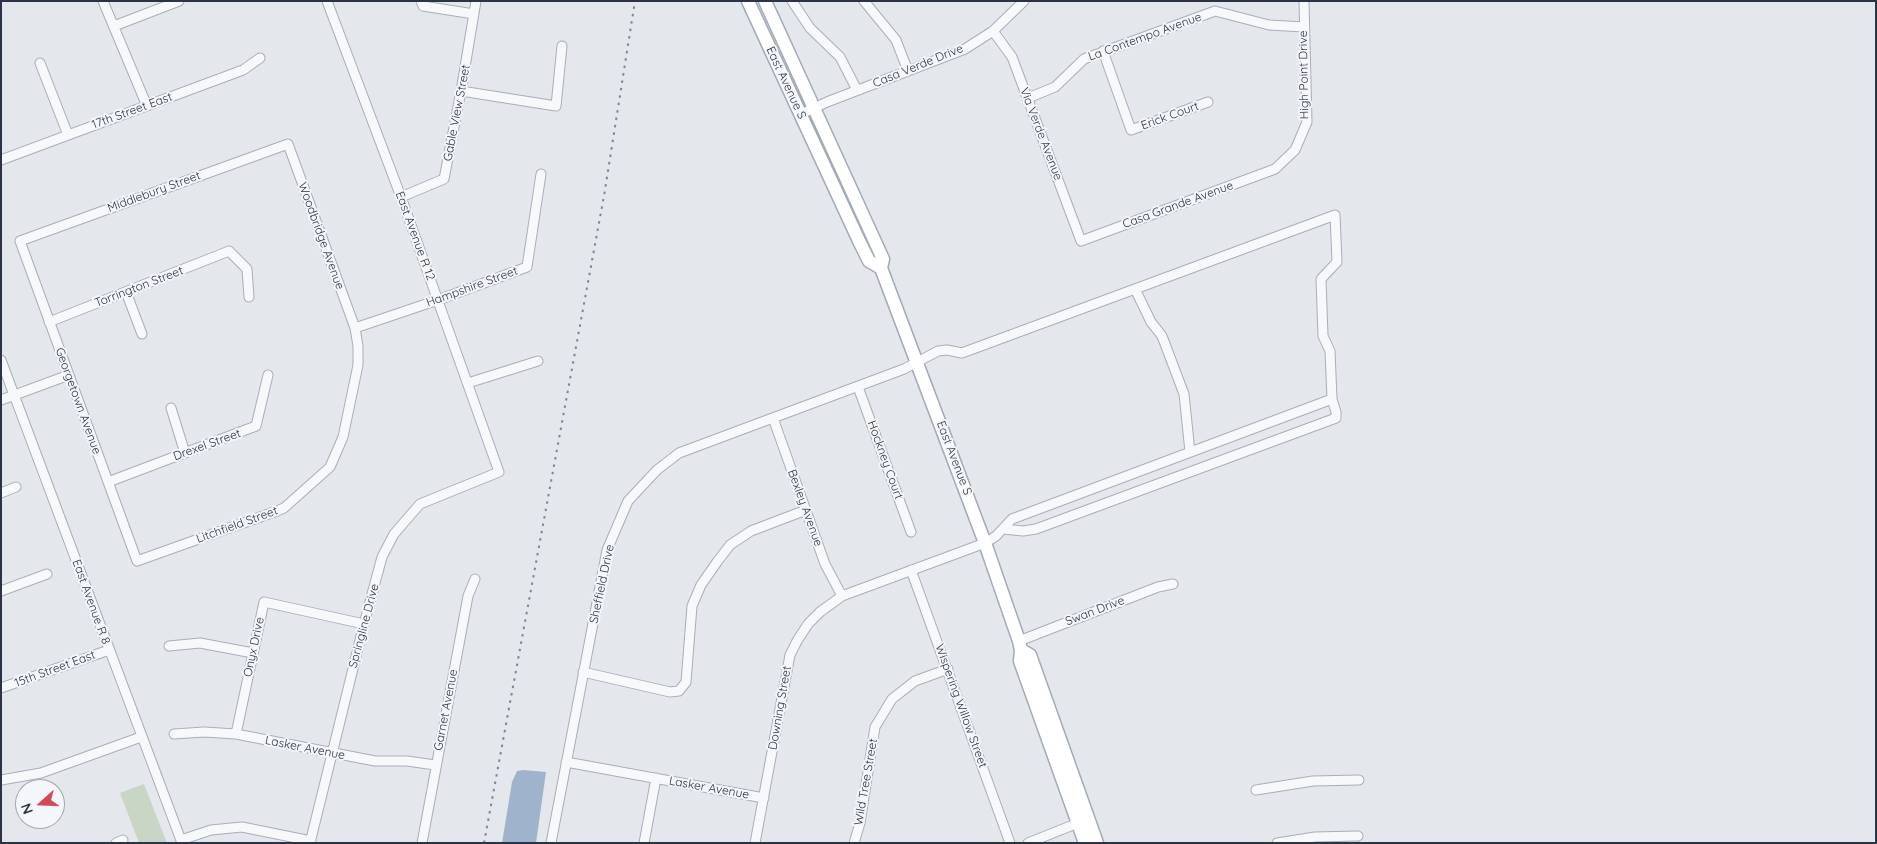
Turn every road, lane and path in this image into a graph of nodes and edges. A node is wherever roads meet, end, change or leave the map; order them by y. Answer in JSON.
{"nodes":[{"id":1,"x":102,"y":1,"type":"edge"},
{"id":2,"x":179,"y":1,"type":"edge"},
{"id":3,"x":327,"y":1,"type":"edge"},
{"id":4,"x":421,"y":1,"type":"edge"},
{"id":5,"x":476,"y":1,"type":"edge"},
{"id":6,"x":748,"y":1,"type":"edge"},
{"id":7,"x":765,"y":1,"type":"edge"},
{"id":8,"x":792,"y":1,"type":"edge"},
{"id":9,"x":864,"y":1,"type":"edge"},
{"id":10,"x":1024,"y":1,"type":"edge"},
{"id":11,"x":1304,"y":1,"type":"edge"},
{"id":12,"x":474,"y":14,"type":"junction"},
{"id":13,"x":114,"y":26,"type":"junction"},
{"id":14,"x":1304,"y":27,"type":"junction"},
{"id":15,"x":993,"y":31,"type":"junction"},
{"id":16,"x":562,"y":46,"type":"dead end"},
{"id":17,"x":1103,"y":51,"type":"junction"},
{"id":18,"x":260,"y":58,"type":"dead end"},
{"id":19,"x":40,"y":63,"type":"dead end"},
{"id":20,"x":908,"y":71,"type":"junction"},
{"id":21,"x":856,"y":90,"type":"junction"},
{"id":22,"x":462,"y":91,"type":"junction"},
{"id":23,"x":1028,"y":98,"type":"junction"},
{"id":24,"x":1208,"y":102,"type":"dead end"},
{"id":25,"x":147,"y":106,"type":"junction"},
{"id":26,"x":814,"y":107,"type":"junction"},
{"id":27,"x":801,"y":114,"type":"junction"},
{"id":28,"x":68,"y":135,"type":"junction"},
{"id":29,"x":288,"y":144,"type":"joint"},
{"id":30,"x":1,"y":160,"type":"edge"},
{"id":31,"x":1275,"y":169,"type":"joint"},
{"id":32,"x":541,"y":174,"type":"dead end"},
{"id":33,"x":401,"y":197,"type":"junction"},
{"id":34,"x":20,"y":241,"type":"joint"},
{"id":35,"x":1081,"y":241,"type":"joint"},
{"id":36,"x":881,"y":268,"type":"junction"},
{"id":37,"x":1134,"y":289,"type":"junction"},
{"id":38,"x":126,"y":292,"type":"junction"},
{"id":39,"x":250,"y":297,"type":"dead end"},
{"id":40,"x":438,"y":300,"type":"junction"},
{"id":41,"x":49,"y":322,"type":"junction"},
{"id":42,"x":354,"y":328,"type":"junction"},
{"id":43,"x":142,"y":334,"type":"dead end"},
{"id":44,"x":1,"y":360,"type":"edge"},
{"id":45,"x":538,"y":361,"type":"dead end"},
{"id":46,"x":917,"y":362,"type":"junction"},
{"id":47,"x":268,"y":375,"type":"dead end"},
{"id":48,"x":69,"y":376,"type":"junction"},
{"id":49,"x":468,"y":383,"type":"junction"},
{"id":50,"x":858,"y":387,"type":"junction"},
{"id":51,"x":14,"y":395,"type":"junction"},
{"id":52,"x":1332,"y":399,"type":"junction"},
{"id":53,"x":1,"y":400,"type":"edge"},
{"id":54,"x":171,"y":408,"type":"dead end"},
{"id":55,"x":773,"y":418,"type":"junction"},
{"id":56,"x":1190,"y":452,"type":"junction"},
{"id":57,"x":186,"y":453,"type":"junction"},
{"id":58,"x":499,"y":472,"type":"joint"},
{"id":59,"x":108,"y":482,"type":"junction"},
{"id":60,"x":16,"y":487,"type":"dead end"},
{"id":61,"x":1,"y":493,"type":"edge"},
{"id":62,"x":806,"y":510,"type":"junction"},
{"id":63,"x":1004,"y":529,"type":"junction"},
{"id":64,"x":911,"y":532,"type":"dead end"},
{"id":65,"x":985,"y":543,"type":"junction"},
{"id":66,"x":137,"y":561,"type":"joint"},
{"id":67,"x":911,"y":570,"type":"junction"},
{"id":68,"x":47,"y":574,"type":"dead end"},
{"id":69,"x":475,"y":579,"type":"dead end"},
{"id":70,"x":1173,"y":584,"type":"dead end"},
{"id":71,"x":1,"y":590,"type":"edge"},
{"id":72,"x":842,"y":596,"type":"junction"},
{"id":73,"x":364,"y":624,"type":"junction"},
{"id":74,"x":169,"y":646,"type":"dead end"},
{"id":75,"x":1020,"y":646,"type":"junction"},
{"id":76,"x":109,"y":650,"type":"junction"},
{"id":77,"x":253,"y":653,"type":"junction"},
{"id":78,"x":948,"y":669,"type":"junction"},
{"id":79,"x":583,"y":672,"type":"junction"},
{"id":80,"x":1,"y":688,"type":"edge"},
{"id":81,"x":174,"y":734,"type":"dead end"},
{"id":82,"x":236,"y":734,"type":"junction"},
{"id":83,"x":141,"y":737,"type":"junction"},
{"id":84,"x":332,"y":753,"type":"junction"},
{"id":85,"x":566,"y":762,"type":"junction"},
{"id":86,"x":436,"y":765,"type":"junction"},
{"id":87,"x":656,"y":778,"type":"junction"},
{"id":88,"x":1,"y":780,"type":"edge"},
{"id":89,"x":1359,"y":780,"type":"dead end"},
{"id":90,"x":1256,"y":790,"type":"dead end"},
{"id":91,"x":764,"y":798,"type":"junction"},
{"id":92,"x":1078,"y":823,"type":"junction"},
{"id":93,"x":1358,"y":836,"type":"dead end"},
{"id":94,"x":181,"y":841,"type":"edge"},
{"id":95,"x":311,"y":842,"type":"edge"},
{"id":96,"x":422,"y":843,"type":"edge"},
{"id":97,"x":551,"y":843,"type":"edge"},
{"id":98,"x":644,"y":843,"type":"edge"},
{"id":99,"x":755,"y":843,"type":"edge"},
{"id":100,"x":854,"y":843,"type":"edge"},
{"id":101,"x":1010,"y":843,"type":"edge"},
{"id":102,"x":1028,"y":843,"type":"edge"},
{"id":103,"x":1085,"y":843,"type":"edge"},
{"id":104,"x":1090,"y":843,"type":"edge"},
{"id":105,"x":1097,"y":843,"type":"edge"},
{"id":106,"x":1277,"y":843,"type":"edge"}],
"edges":[{"from":1,"to":13,"type":"street"},
{"from":2,"to":13,"type":"street"},
{"from":3,"to":33,"type":"street","name":"East Avenue R 12"},
{"from":4,"to":12,"type":"street"},
{"from":5,"to":12,"type":"street","name":"Gable View Street"},
{"from":6,"to":27,"type":"main road","name":"East Avenue S"},
{"from":7,"to":26,"type":"main road","name":"East Avenue S"},
{"from":8,"to":21,"type":"street"},
{"from":9,"to":20,"type":"street"},
{"from":10,"to":15,"type":"street","name":"Casa Verde Drive"},
{"from":11,"to":14,"type":"street","name":"High Point Drive"},
{"from":12,"to":22,"type":"street","name":"Gable View Street"},
{"from":13,"to":25,"type":"street"},
{"from":14,"to":17,"type":"street","name":"La Contempo Avenue"},
{"from":14,"to":31,"type":"street","name":"High Point Drive"},
{"from":15,"to":20,"type":"street","name":"Casa Verde Drive"},
{"from":15,"to":23,"type":"street","name":"Via Verde Avenue"},
{"from":16,"to":22,"type":"street"},
{"from":17,"to":23,"type":"street","name":"La Contempo Avenue"},
{"from":17,"to":24,"type":"street","name":"Erick Court"},
{"from":18,"to":25,"type":"street","name":"17th Street East"},
{"from":19,"to":28,"type":"street"},
{"from":20,"to":21,"type":"street","name":"Casa Verde Drive"},
{"from":21,"to":26,"type":"street","name":"Casa Verde Drive"},
{"from":22,"to":33,"type":"street","name":"Gable View Street"},
{"from":23,"to":35,"type":"street","name":"Via Verde Avenue"},
{"from":25,"to":28,"type":"street","name":"17th Street East"},
{"from":26,"to":27,"type":"street","name":"Casa Verde Drive"},
{"from":26,"to":36,"type":"main road","name":"East Avenue S"},
{"from":27,"to":36,"type":"main road","name":"East Avenue S"},
{"from":28,"to":30,"type":"street","name":"17th Street East"},
{"from":29,"to":34,"type":"street","name":"Middlebury Street"},
{"from":29,"to":42,"type":"street","name":"Woodbridge Avenue"},
{"from":31,"to":35,"type":"street","name":"Casa Grande Avenue"},
{"from":32,"to":40,"type":"street","name":"Hampshire Street"},
{"from":33,"to":40,"type":"street","name":"East Avenue R 12"},
{"from":34,"to":41,"type":"street","name":"Georgetown Avenue"},
{"from":36,"to":46,"type":"main road","name":"East Avenue S"},
{"from":37,"to":46,"type":"street","name":"Sheffield Drive"},
{"from":37,"to":52,"type":"street","name":"Sheffield Drive"},
{"from":37,"to":56,"type":"street"},
{"from":38,"to":39,"type":"street","name":"Torrington Street"},
{"from":38,"to":41,"type":"street","name":"Torrington Street"},
{"from":38,"to":43,"type":"street"},
{"from":40,"to":42,"type":"street","name":"Hampshire Street"},
{"from":40,"to":49,"type":"street","name":"East Avenue R 12"},
{"from":41,"to":48,"type":"street","name":"Georgetown Avenue"},
{"from":42,"to":66,"type":"street","name":"Litchfield Street"},
{"from":44,"to":51,"type":"street","name":"East Avenue R 8"},
{"from":45,"to":49,"type":"street"},
{"from":46,"to":50,"type":"street","name":"Sheffield Drive"},
{"from":46,"to":65,"type":"main road","name":"East Avenue S"},
{"from":47,"to":57,"type":"street","name":"Drexel Street"},
{"from":48,"to":51,"type":"street"},
{"from":48,"to":59,"type":"street","name":"Georgetown Avenue"},
{"from":49,"to":58,"type":"street","name":"East Avenue R 12"},
{"from":50,"to":55,"type":"street","name":"Sheffield Drive"},
{"from":50,"to":64,"type":"street","name":"Hockney Court"},
{"from":51,"to":53,"type":"street"},
{"from":51,"to":76,"type":"street","name":"East Avenue R 8"},
{"from":52,"to":56,"type":"street","name":"Downing Street"},
{"from":52,"to":63,"type":"street"},
{"from":54,"to":57,"type":"street"},
{"from":55,"to":62,"type":"street","name":"Bexley Avenue"},
{"from":55,"to":79,"type":"street","name":"Sheffield Drive"},
{"from":56,"to":63,"type":"street","name":"Downing Street"},
{"from":57,"to":59,"type":"street","name":"Drexel Street"},
{"from":58,"to":73,"type":"street","name":"Springline Drive"},
{"from":59,"to":66,"type":"street","name":"Georgetown Avenue"},
{"from":60,"to":61,"type":"street"},
{"from":62,"to":72,"type":"street","name":"Bexley Avenue"},
{"from":62,"to":79,"type":"street"},
{"from":63,"to":65,"type":"street","name":"Downing Street"},
{"from":65,"to":67,"type":"street","name":"Downing Street"},
{"from":65,"to":75,"type":"main road","name":"East Avenue S"},
{"from":67,"to":72,"type":"street","name":"Downing Street"},
{"from":67,"to":78,"type":"street","name":"Wispering Willow Street"},
{"from":68,"to":71,"type":"street"},
{"from":69,"to":86,"type":"street","name":"Garnet Avenue"},
{"from":70,"to":75,"type":"street","name":"Swan Drive"},
{"from":72,"to":91,"type":"street","name":"Downing Street"},
{"from":73,"to":77,"type":"street","name":"Onyx Drive"},
{"from":73,"to":84,"type":"street","name":"Springline Drive"},
{"from":74,"to":77,"type":"street"},
{"from":75,"to":92,"type":"main road","name":"East Avenue S"},
{"from":75,"to":105,"type":"main road","name":"East Avenue S"},
{"from":76,"to":80,"type":"street","name":"15th Street East"},
{"from":76,"to":83,"type":"street","name":"East Avenue R 8"},
{"from":77,"to":82,"type":"street","name":"Onyx Drive"},
{"from":78,"to":100,"type":"street","name":"Wild Tree Street"},
{"from":78,"to":101,"type":"street","name":"Wispering Willow Street"},
{"from":79,"to":85,"type":"street","name":"Sheffield Drive"},
{"from":81,"to":82,"type":"street","name":"Lasker Avenue"},
{"from":82,"to":84,"type":"street","name":"Lasker Avenue"},
{"from":83,"to":88,"type":"street"},
{"from":83,"to":94,"type":"street","name":"East Avenue R 8"},
{"from":84,"to":86,"type":"street","name":"Lasker Avenue"},
{"from":84,"to":95,"type":"street","name":"Springline Drive"},
{"from":85,"to":87,"type":"street","name":"Lasker Avenue"},
{"from":85,"to":97,"type":"street","name":"Sheffield Drive"},
{"from":86,"to":96,"type":"street","name":"Garnet Avenue"},
{"from":87,"to":91,"type":"street","name":"Lasker Avenue"},
{"from":87,"to":98,"type":"street"},
{"from":89,"to":90,"type":"street"},
{"from":91,"to":99,"type":"street","name":"Downing Street"},
{"from":92,"to":102,"type":"street"},
{"from":92,"to":103,"type":"main road","name":"East Avenue S"},
{"from":92,"to":104,"type":"street"},
{"from":93,"to":106,"type":"street"},
{"from":94,"to":95,"type":"street"}]}
